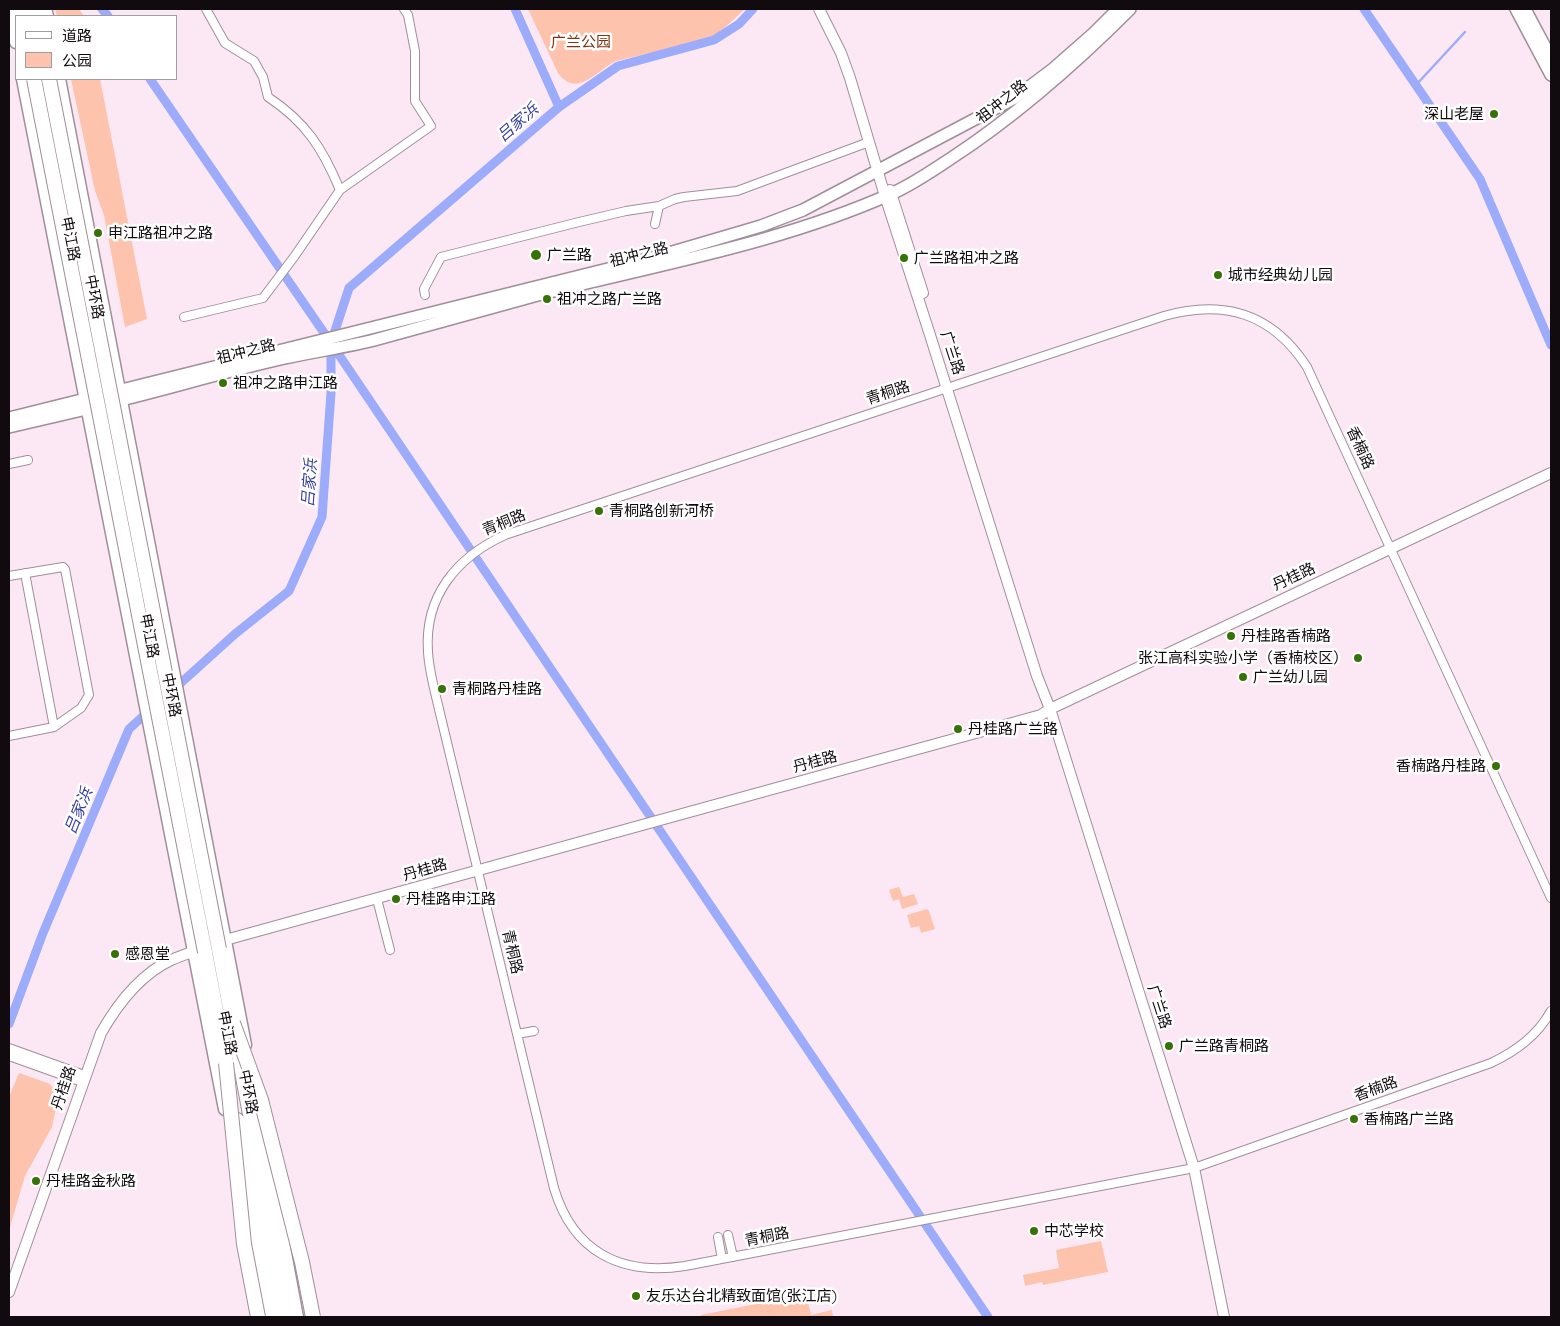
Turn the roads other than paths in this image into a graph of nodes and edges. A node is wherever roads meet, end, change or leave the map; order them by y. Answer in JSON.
{"nodes":[{"id":1,"x":10,"y":9,"type":"edge"},
{"id":2,"x":206,"y":9,"type":"edge"},
{"id":3,"x":404,"y":9,"type":"edge"},
{"id":4,"x":819,"y":9,"type":"edge"},
{"id":5,"x":824,"y":9,"type":"edge"},
{"id":6,"x":1118,"y":9,"type":"edge"},
{"id":7,"x":1130,"y":9,"type":"edge"},
{"id":8,"x":1516,"y":9,"type":"edge"},
{"id":9,"x":1525,"y":9,"type":"edge"},
{"id":10,"x":15,"y":36,"type":"edge"},
{"id":11,"x":1551,"y":58,"type":"edge"},
{"id":12,"x":1551,"y":75,"type":"edge"},
{"id":13,"x":23,"y":80,"type":"edge"},
{"id":14,"x":34,"y":80,"type":"edge"},
{"id":15,"x":49,"y":80,"type":"edge"},
{"id":16,"x":59,"y":80,"type":"edge"},
{"id":17,"x":869,"y":142,"type":"junction"},
{"id":18,"x":880,"y":169,"type":"junction"},
{"id":19,"x":340,"y":190,"type":"junction"},
{"id":20,"x":888,"y":195,"type":"junction"},
{"id":21,"x":659,"y":206,"type":"junction"},
{"id":22,"x":655,"y":224,"type":"dead end"},
{"id":23,"x":425,"y":295,"type":"dead end"},
{"id":24,"x":184,"y":317,"type":"dead end"},
{"id":25,"x":284,"y":354,"type":"junction"},
{"id":26,"x":949,"y":387,"type":"junction"},
{"id":27,"x":120,"y":396,"type":"junction"},
{"id":28,"x":85,"y":404,"type":"junction"},
{"id":29,"x":9,"y":418,"type":"edge"},
{"id":30,"x":9,"y":427,"type":"edge"},
{"id":31,"x":28,"y":460,"type":"dead end"},
{"id":32,"x":9,"y":464,"type":"edge"},
{"id":33,"x":1551,"y":473,"type":"edge"},
{"id":34,"x":1391,"y":549,"type":"junction"},
{"id":35,"x":25,"y":573,"type":"junction"},
{"id":36,"x":9,"y":576,"type":"edge"},
{"id":37,"x":1050,"y":709,"type":"junction"},
{"id":38,"x":54,"y":728,"type":"junction"},
{"id":39,"x":9,"y":736,"type":"edge"},
{"id":40,"x":477,"y":868,"type":"junction"},
{"id":41,"x":377,"y":898,"type":"junction"},
{"id":42,"x":1551,"y":898,"type":"edge"},
{"id":43,"x":223,"y":940,"type":"junction"},
{"id":44,"x":194,"y":948,"type":"junction"},
{"id":45,"x":390,"y":950,"type":"dead end"},
{"id":46,"x":1551,"y":1010,"type":"edge"},
{"id":47,"x":233,"y":1023,"type":"junction"},
{"id":48,"x":534,"y":1030,"type":"dead end"},
{"id":49,"x":517,"y":1034,"type":"junction"},
{"id":50,"x":9,"y":1048,"type":"edge"},
{"id":51,"x":9,"y":1056,"type":"edge"},
{"id":52,"x":26,"y":1058,"type":"junction"},
{"id":53,"x":226,"y":1063,"type":"junction"},
{"id":54,"x":81,"y":1078,"type":"junction"},
{"id":55,"x":1194,"y":1168,"type":"junction"},
{"id":56,"x":728,"y":1235,"type":"dead end"},
{"id":57,"x":718,"y":1237,"type":"dead end"},
{"id":58,"x":733,"y":1257,"type":"junction"},
{"id":59,"x":722,"y":1259,"type":"junction"},
{"id":60,"x":9,"y":1280,"type":"edge"},
{"id":61,"x":9,"y":1292,"type":"edge"},
{"id":62,"x":258,"y":1317,"type":"edge"},
{"id":63,"x":266,"y":1317,"type":"edge"},
{"id":64,"x":276,"y":1317,"type":"edge"},
{"id":65,"x":288,"y":1317,"type":"edge"},
{"id":66,"x":297,"y":1317,"type":"edge"},
{"id":67,"x":313,"y":1317,"type":"edge"},
{"id":68,"x":1224,"y":1317,"type":"edge"}],
"edges":[{"from":1,"to":10,"type":"main road"},
{"from":2,"to":19,"type":"street"},
{"from":3,"to":19,"type":"street"},
{"from":4,"to":17,"type":"street","name":"广兰路"},
{"from":5,"to":18,"type":"street","name":"广兰路"},
{"from":6,"to":18,"type":"main road","name":"祖冲之路"},
{"from":7,"to":20,"type":"main road","name":"祖冲之路"},
{"from":8,"to":12,"type":"main road"},
{"from":9,"to":11,"type":"main road"},
{"from":13,"to":28,"type":"main road","name":"申江路"},
{"from":14,"to":53,"type":"highway","name":"中环路","bridge":true},
{"from":15,"to":43,"type":"highway","name":"中环路","bridge":true},
{"from":16,"to":27,"type":"main road","name":"申江路"},
{"from":17,"to":18,"type":"street","name":"广兰路"},
{"from":17,"to":21,"type":"street"},
{"from":18,"to":20,"type":"street","name":"广兰路"},
{"from":18,"to":25,"type":"main road","name":"祖冲之路"},
{"from":19,"to":24,"type":"street"},
{"from":20,"to":25,"type":"main road","name":"祖冲之路"},
{"from":20,"to":26,"type":"street","name":"广兰路"},
{"from":21,"to":22,"type":"street"},
{"from":21,"to":23,"type":"street"},
{"from":25,"to":27,"type":"main road","name":"祖冲之路"},
{"from":26,"to":34,"type":"street","name":"香楠路"},
{"from":26,"to":37,"type":"street","name":"广兰路"},
{"from":26,"to":40,"type":"street","name":"青桐路"},
{"from":27,"to":28,"type":"main road","name":"祖冲之路"},
{"from":27,"to":43,"type":"main road","name":"申江路"},
{"from":28,"to":29,"type":"main road","name":"祖冲之路"},
{"from":28,"to":30,"type":"main road","name":"祖冲之路"},
{"from":28,"to":44,"type":"main road","name":"申江路"},
{"from":31,"to":32,"type":"street"},
{"from":33,"to":34,"type":"street","name":"丹桂路"},
{"from":34,"to":37,"type":"street","name":"丹桂路"},
{"from":34,"to":42,"type":"street","name":"香楠路"},
{"from":35,"to":36,"type":"street"},
{"from":35,"to":38,"type":"street"},
{"from":35,"to":38,"type":"street"},
{"from":37,"to":40,"type":"street","name":"丹桂路"},
{"from":37,"to":55,"type":"street","name":"广兰路"},
{"from":38,"to":39,"type":"street"},
{"from":40,"to":41,"type":"street","name":"丹桂路"},
{"from":40,"to":43,"type":"street","name":"丹桂路"},
{"from":40,"to":49,"type":"street","name":"青桐路"},
{"from":41,"to":43,"type":"street","name":"丹桂路"},
{"from":41,"to":45,"type":"street"},
{"from":43,"to":44,"type":"street","name":"丹桂路"},
{"from":43,"to":47,"type":"highway","name":"中环路"},
{"from":43,"to":66,"type":"main road","name":"申江路"},
{"from":44,"to":54,"type":"street","name":"丹桂路"},
{"from":44,"to":63,"type":"main road","name":"申江路"},
{"from":46,"to":55,"type":"street","name":"香楠路"},
{"from":47,"to":65,"type":"highway","name":"中环路","bridge":true},
{"from":47,"to":67,"type":"highway","bridge":true},
{"from":48,"to":49,"type":"street"},
{"from":49,"to":59,"type":"street","name":"青桐路"},
{"from":50,"to":52,"type":"street"},
{"from":51,"to":52,"type":"street"},
{"from":52,"to":54,"type":"street"},
{"from":53,"to":62,"type":"highway","bridge":true},
{"from":53,"to":64,"type":"highway","name":"中环路","bridge":true},
{"from":54,"to":60,"type":"street","name":"丹桂路"},
{"from":54,"to":61,"type":"street","name":"丹桂路"},
{"from":55,"to":58,"type":"street","name":"青桐路"},
{"from":55,"to":68,"type":"street","name":"广兰路"},
{"from":56,"to":58,"type":"street"},
{"from":57,"to":59,"type":"street"},
{"from":58,"to":59,"type":"street","name":"青桐路"}]}
